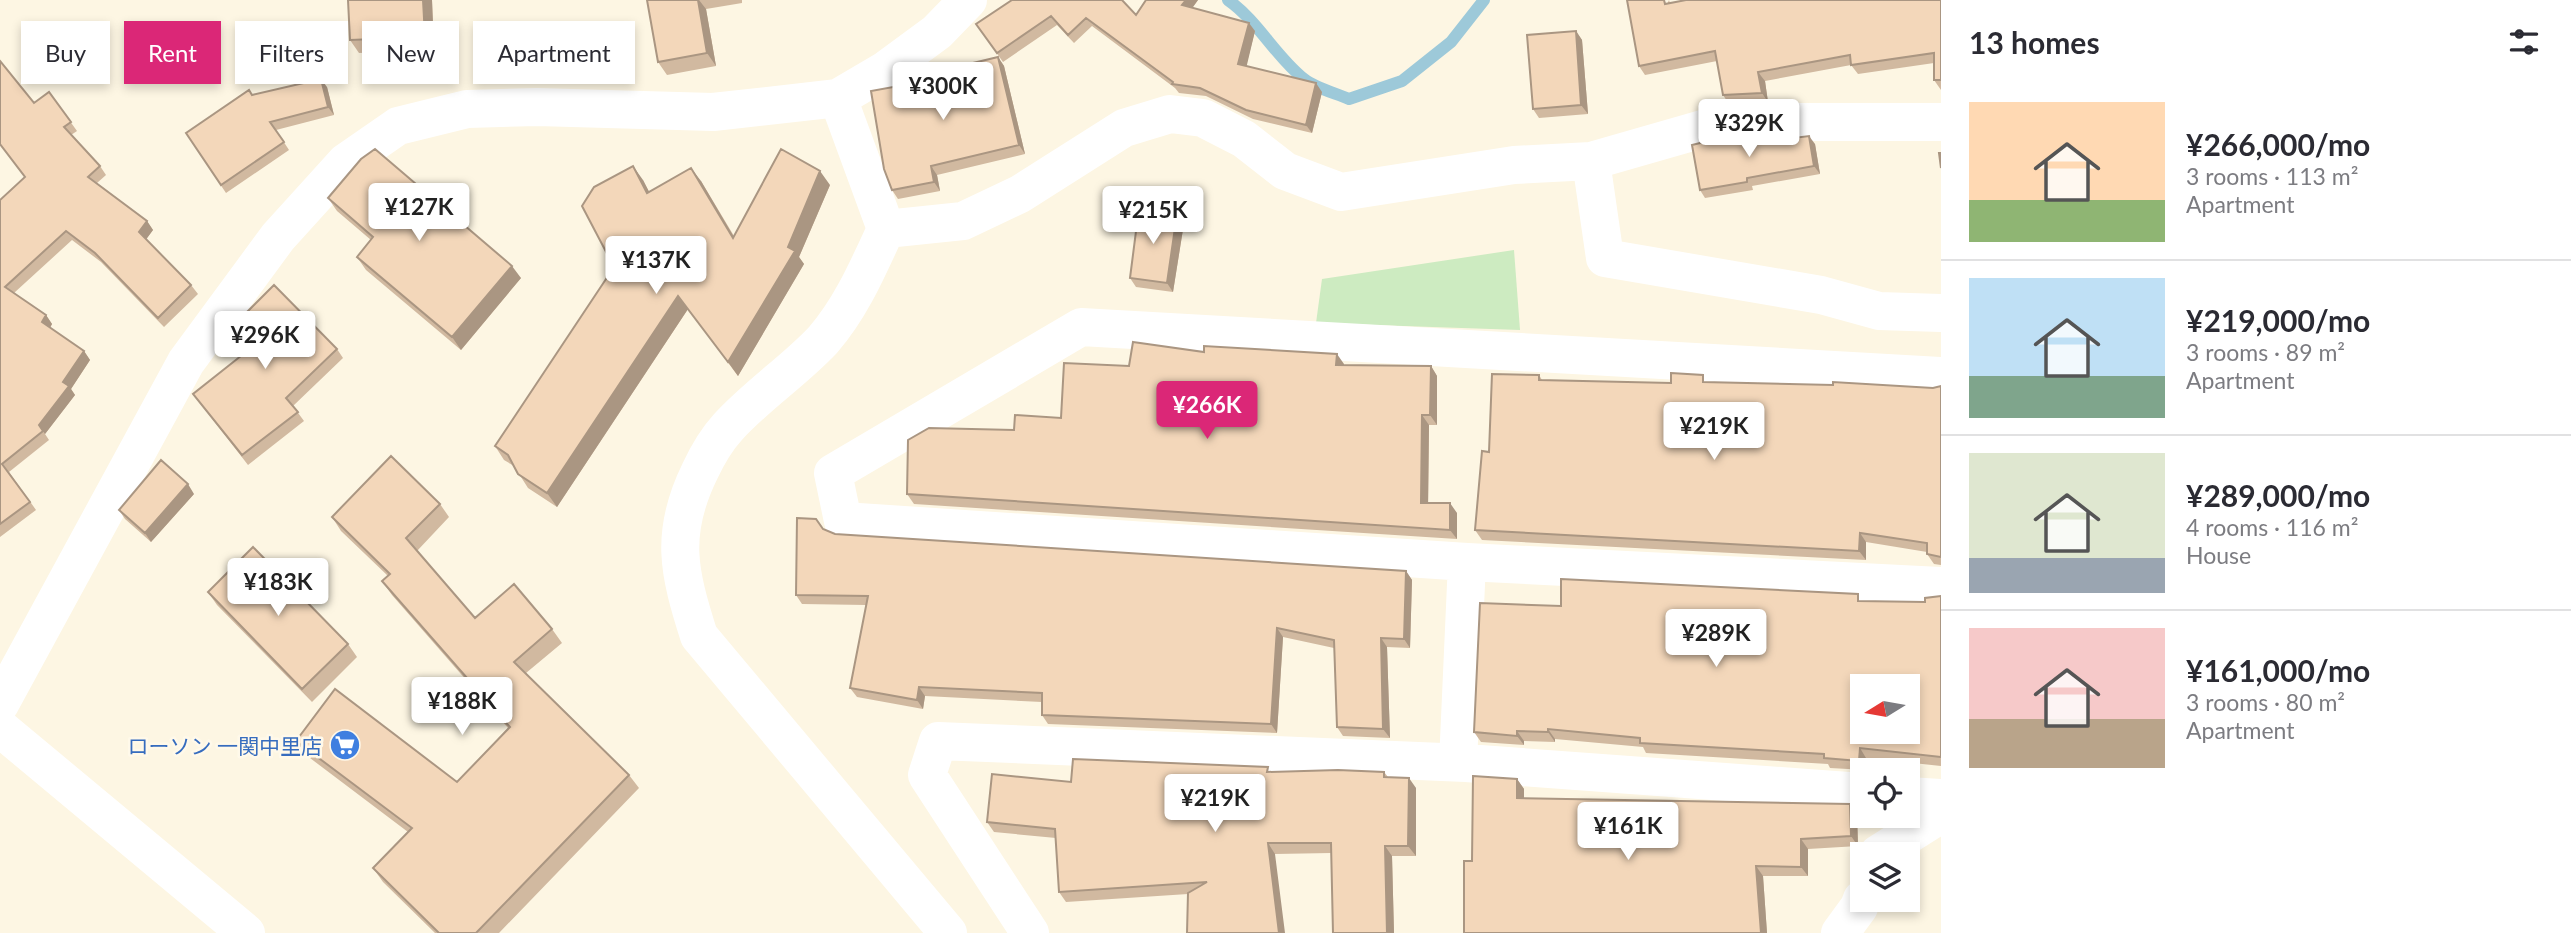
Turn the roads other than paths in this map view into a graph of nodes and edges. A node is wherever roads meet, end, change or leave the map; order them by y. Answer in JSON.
{"nodes":[{"id":1,"x":968,"y":0,"type":"edge"},
{"id":2,"x":838,"y":97,"type":"junction"},
{"id":3,"x":1941,"y":122,"type":"edge"},
{"id":4,"x":1591,"y":161,"type":"junction"},
{"id":5,"x":886,"y":229,"type":"junction"},
{"id":6,"x":1941,"y":313,"type":"edge"},
{"id":7,"x":1941,"y":376,"type":"edge"},
{"id":8,"x":1467,"y":562,"type":"junction"},
{"id":9,"x":1941,"y":586,"type":"edge"},
{"id":10,"x":0,"y":704,"type":"edge"},
{"id":11,"x":0,"y":729,"type":"edge"},
{"id":12,"x":1458,"y":763,"type":"junction"},
{"id":13,"x":1850,"y":791,"type":"edge"},
{"id":14,"x":1920,"y":797,"type":"edge"},
{"id":15,"x":1941,"y":798,"type":"edge"},
{"id":16,"x":1941,"y":814,"type":"edge"},
{"id":17,"x":1897,"y":842,"type":"edge"},
{"id":18,"x":1856,"y":912,"type":"edge"},
{"id":19,"x":246,"y":933,"type":"edge"},
{"id":20,"x":948,"y":933,"type":"edge"},
{"id":21,"x":1030,"y":933,"type":"edge"},
{"id":22,"x":1840,"y":933,"type":"edge"}],
"edges":[{"from":1,"to":2,"type":"street"},
{"from":2,"to":5,"type":"street"},
{"from":2,"to":10,"type":"street"},
{"from":3,"to":4,"type":"street"},
{"from":4,"to":5,"type":"street"},
{"from":4,"to":6,"type":"street"},
{"from":5,"to":20,"type":"street"},
{"from":7,"to":8,"type":"street"},
{"from":8,"to":9,"type":"street"},
{"from":8,"to":12,"type":"street"},
{"from":11,"to":19,"type":"street"},
{"from":12,"to":13,"type":"street"},
{"from":12,"to":21,"type":"street"},
{"from":14,"to":15,"type":"street"},
{"from":16,"to":17,"type":"street"},
{"from":18,"to":22,"type":"street"}]}
